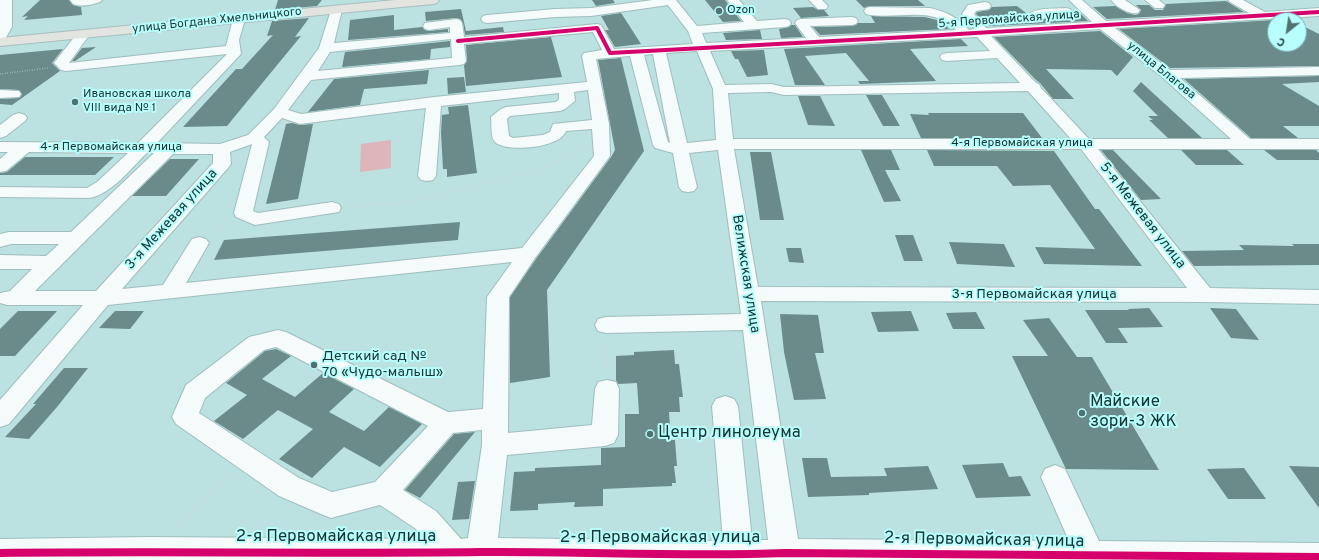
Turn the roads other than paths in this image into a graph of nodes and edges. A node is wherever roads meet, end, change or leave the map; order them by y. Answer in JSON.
{"nodes":[{"id":1,"x":6,"y":0,"type":"edge"},
{"id":2,"x":76,"y":0,"type":"edge"},
{"id":3,"x":96,"y":0,"type":"edge"},
{"id":4,"x":390,"y":0,"type":"edge"},
{"id":5,"x":433,"y":0,"type":"edge"},
{"id":6,"x":671,"y":0,"type":"edge"},
{"id":7,"x":733,"y":0,"type":"edge"},
{"id":8,"x":1075,"y":0,"type":"edge"},
{"id":9,"x":1117,"y":0,"type":"edge"},
{"id":10,"x":1234,"y":0,"type":"edge"},
{"id":11,"x":1306,"y":0,"type":"edge"},
{"id":12,"x":1319,"y":4,"type":"edge"},
{"id":13,"x":338,"y":5,"type":"edge"},
{"id":14,"x":985,"y":6,"type":"dead end"},
{"id":15,"x":1134,"y":10,"type":"dead end"},
{"id":16,"x":870,"y":11,"type":"dead end"},
{"id":17,"x":591,"y":12,"type":"junction"},
{"id":18,"x":1066,"y":12,"type":"dead end"},
{"id":19,"x":1319,"y":12,"type":"edge"},
{"id":20,"x":235,"y":13,"type":"junction"},
{"id":21,"x":1263,"y":15,"type":"junction"},
{"id":22,"x":4,"y":19,"type":"edge"},
{"id":23,"x":487,"y":19,"type":"dead end"},
{"id":24,"x":852,"y":21,"type":"dead end"},
{"id":25,"x":785,"y":23,"type":"dead end"},
{"id":26,"x":753,"y":25,"type":"junction"},
{"id":27,"x":1104,"y":25,"type":"junction"},
{"id":28,"x":429,"y":26,"type":"dead end"},
{"id":29,"x":597,"y":28,"type":"junction"},
{"id":30,"x":1042,"y":28,"type":"junction"},
{"id":31,"x":980,"y":32,"type":"junction"},
{"id":32,"x":966,"y":33,"type":"junction"},
{"id":33,"x":84,"y":34,"type":"junction"},
{"id":34,"x":0,"y":37,"type":"edge"},
{"id":35,"x":334,"y":38,"type":"junction"},
{"id":36,"x":697,"y":38,"type":"junction"},
{"id":37,"x":452,"y":39,"type":"junction"},
{"id":38,"x":815,"y":41,"type":"junction"},
{"id":39,"x":0,"y":42,"type":"edge"},
{"id":40,"x":232,"y":49,"type":"junction"},
{"id":41,"x":659,"y":50,"type":"junction"},
{"id":42,"x":636,"y":51,"type":"junction"},
{"id":43,"x":610,"y":53,"type":"junction"},
{"id":44,"x":1002,"y":54,"type":"junction"},
{"id":45,"x":947,"y":57,"type":"dead end"},
{"id":46,"x":1319,"y":71,"type":"edge"},
{"id":47,"x":1167,"y":74,"type":"junction"},
{"id":48,"x":307,"y":76,"type":"junction"},
{"id":49,"x":666,"y":82,"type":"junction"},
{"id":50,"x":645,"y":83,"type":"junction"},
{"id":51,"x":595,"y":86,"type":"junction"},
{"id":52,"x":1034,"y":87,"type":"junction"},
{"id":53,"x":566,"y":89,"type":"junction"},
{"id":54,"x":720,"y":89,"type":"junction"},
{"id":55,"x":434,"y":102,"type":"junction"},
{"id":56,"x":560,"y":106,"type":"junction"},
{"id":57,"x":279,"y":112,"type":"junction"},
{"id":58,"x":19,"y":118,"type":"dead end"},
{"id":59,"x":675,"y":122,"type":"junction"},
{"id":60,"x":655,"y":123,"type":"junction"},
{"id":61,"x":559,"y":127,"type":"junction"},
{"id":62,"x":601,"y":130,"type":"junction"},
{"id":63,"x":0,"y":133,"type":"edge"},
{"id":64,"x":254,"y":138,"type":"junction"},
{"id":65,"x":725,"y":144,"type":"junction"},
{"id":66,"x":1246,"y":144,"type":"junction"},
{"id":67,"x":1319,"y":144,"type":"edge"},
{"id":68,"x":1086,"y":145,"type":"junction"},
{"id":69,"x":0,"y":147,"type":"edge"},
{"id":70,"x":25,"y":147,"type":"junction"},
{"id":71,"x":143,"y":148,"type":"junction"},
{"id":72,"x":169,"y":148,"type":"junction"},
{"id":73,"x":221,"y":149,"type":"junction"},
{"id":74,"x":680,"y":149,"type":"junction"},
{"id":75,"x":0,"y":167,"type":"edge"},
{"id":76,"x":427,"y":176,"type":"dead end"},
{"id":77,"x":688,"y":187,"type":"dead end"},
{"id":78,"x":0,"y":192,"type":"edge"},
{"id":79,"x":332,"y":208,"type":"road end"},
{"id":80,"x":76,"y":238,"type":"junction"},
{"id":81,"x":0,"y":241,"type":"edge"},
{"id":82,"x":199,"y":243,"type":"road end"},
{"id":83,"x":528,"y":254,"type":"junction"},
{"id":84,"x":0,"y":262,"type":"edge"},
{"id":85,"x":51,"y":263,"type":"junction"},
{"id":86,"x":170,"y":292,"type":"junction"},
{"id":87,"x":749,"y":294,"type":"junction"},
{"id":88,"x":1204,"y":295,"type":"junction"},
{"id":89,"x":1319,"y":297,"type":"edge"},
{"id":90,"x":7,"y":298,"type":"edge"},
{"id":91,"x":102,"y":298,"type":"junction"},
{"id":92,"x":753,"y":322,"type":"junction"},
{"id":93,"x":606,"y":325,"type":"road end"},
{"id":94,"x":607,"y":389,"type":"road end"},
{"id":95,"x":725,"y":406,"type":"dead end"},
{"id":96,"x":0,"y":417,"type":"edge"},
{"id":97,"x":496,"y":418,"type":"junction"},
{"id":98,"x":446,"y":424,"type":"junction"},
{"id":99,"x":495,"y":446,"type":"junction"},
{"id":100,"x":1055,"y":477,"type":"dead end"},
{"id":101,"x":383,"y":492,"type":"junction"},
{"id":102,"x":468,"y":552,"type":"junction"},
{"id":103,"x":0,"y":553,"type":"edge"},
{"id":104,"x":739,"y":555,"type":"junction"},
{"id":105,"x":1091,"y":556,"type":"junction"},
{"id":106,"x":786,"y":557,"type":"edge"},
{"id":107,"x":1319,"y":557,"type":"edge"}],
"edges":[{"from":1,"to":22,"type":"street"},
{"from":2,"to":3,"type":"street"},
{"from":4,"to":13,"type":"main road","name":"улица Богдана Хмельницкого"},
{"from":5,"to":13,"type":"main road","name":"улица Богдана Хмельницкого"},
{"from":6,"to":17,"type":"street"},
{"from":6,"to":36,"type":"street","name":"Велижская улица"},
{"from":7,"to":26,"type":"street"},
{"from":8,"to":27,"type":"street","name":"улица Благова"},
{"from":9,"to":15,"type":"street"},
{"from":10,"to":21,"type":"street"},
{"from":11,"to":12,"type":"street"},
{"from":13,"to":20,"type":"main road","name":"улица Богдана Хмельницкого"},
{"from":13,"to":34,"type":"main road","name":"улица Богдана Хмельницкого"},
{"from":13,"to":35,"type":"street"},
{"from":14,"to":31,"type":"street","name":"5-я Межевая улица"},
{"from":16,"to":32,"type":"street"},
{"from":17,"to":23,"type":"street"},
{"from":17,"to":29,"type":"street"},
{"from":18,"to":30,"type":"street"},
{"from":19,"to":21,"type":"street","name":"5-я Первомайская улица"},
{"from":20,"to":33,"type":"main road","name":"улица Богдана Хмельницкого"},
{"from":20,"to":40,"type":"street"},
{"from":21,"to":27,"type":"street","name":"5-я Первомайская улица"},
{"from":22,"to":34,"type":"street"},
{"from":24,"to":38,"type":"street"},
{"from":25,"to":26,"type":"street"},
{"from":26,"to":36,"type":"street"},
{"from":27,"to":30,"type":"street","name":"5-я Первомайская улица"},
{"from":27,"to":47,"type":"street","name":"улица Благова"},
{"from":28,"to":37,"type":"street"},
{"from":29,"to":37,"type":"street"},
{"from":29,"to":43,"type":"street"},
{"from":30,"to":31,"type":"street","name":"5-я Первомайская улица"},
{"from":31,"to":32,"type":"street","name":"5-я Первомайская улица"},
{"from":31,"to":44,"type":"street","name":"5-я Межевая улица"},
{"from":32,"to":38,"type":"street","name":"5-я Первомайская улица"},
{"from":33,"to":39,"type":"main road","name":"улица Богдана Хмельницкого"},
{"from":33,"to":40,"type":"street"},
{"from":35,"to":37,"type":"street"},
{"from":35,"to":48,"type":"street"},
{"from":36,"to":38,"type":"street","name":"5-я Первомайская улица"},
{"from":36,"to":41,"type":"street"},
{"from":36,"to":54,"type":"street","name":"Велижская улица"},
{"from":37,"to":48,"type":"street"},
{"from":40,"to":71,"type":"street"},
{"from":41,"to":42,"type":"street"},
{"from":41,"to":49,"type":"street"},
{"from":42,"to":43,"type":"street"},
{"from":42,"to":50,"type":"street"},
{"from":43,"to":51,"type":"street"},
{"from":44,"to":45,"type":"street"},
{"from":44,"to":52,"type":"street","name":"5-я Межевая улица"},
{"from":46,"to":47,"type":"street"},
{"from":47,"to":66,"type":"street","name":"улица Благова"},
{"from":48,"to":57,"type":"street"},
{"from":49,"to":50,"type":"street"},
{"from":49,"to":59,"type":"street"},
{"from":50,"to":60,"type":"street"},
{"from":51,"to":53,"type":"street"},
{"from":51,"to":62,"type":"street"},
{"from":52,"to":54,"type":"street"},
{"from":52,"to":68,"type":"street","name":"5-я Межевая улица"},
{"from":53,"to":55,"type":"street"},
{"from":53,"to":56,"type":"street"},
{"from":54,"to":65,"type":"street","name":"Велижская улица"},
{"from":55,"to":57,"type":"street"},
{"from":55,"to":76,"type":"street"},
{"from":56,"to":61,"type":"street"},
{"from":56,"to":61,"type":"street"},
{"from":57,"to":64,"type":"street"},
{"from":58,"to":63,"type":"street"},
{"from":59,"to":60,"type":"street"},
{"from":59,"to":74,"type":"street"},
{"from":60,"to":74,"type":"street","name":"4-я Первомайская улица"},
{"from":61,"to":62,"type":"street"},
{"from":62,"to":83,"type":"street"},
{"from":64,"to":73,"type":"street"},
{"from":64,"to":79,"type":"street"},
{"from":65,"to":68,"type":"street","name":"4-я Первомайская улица"},
{"from":65,"to":74,"type":"street","name":"4-я Первомайская улица"},
{"from":65,"to":87,"type":"street","name":"Велижская улица"},
{"from":66,"to":67,"type":"street","name":"4-я Первомайская улица"},
{"from":66,"to":68,"type":"street","name":"4-я Первомайская улица"},
{"from":68,"to":88,"type":"street","name":"5-я Межевая улица"},
{"from":69,"to":70,"type":"street","name":"4-я Первомайская улица"},
{"from":70,"to":71,"type":"street","name":"4-я Первомайская улица"},
{"from":70,"to":75,"type":"street"},
{"from":71,"to":72,"type":"street","name":"4-я Первомайская улица"},
{"from":71,"to":78,"type":"street"},
{"from":72,"to":73,"type":"street","name":"4-я Первомайская улица"},
{"from":72,"to":80,"type":"street"},
{"from":73,"to":91,"type":"street","name":"3-я Межевая улица"},
{"from":74,"to":77,"type":"street"},
{"from":80,"to":81,"type":"street"},
{"from":80,"to":85,"type":"street"},
{"from":82,"to":86,"type":"street"},
{"from":83,"to":86,"type":"street"},
{"from":83,"to":97,"type":"street"},
{"from":84,"to":85,"type":"street"},
{"from":85,"to":90,"type":"street"},
{"from":86,"to":91,"type":"street"},
{"from":87,"to":88,"type":"street","name":"3-я Первомайская улица"},
{"from":87,"to":92,"type":"street","name":"Велижская улица"},
{"from":88,"to":89,"type":"street","name":"3-я Первомайская улица"},
{"from":90,"to":91,"type":"street"},
{"from":91,"to":96,"type":"street","name":"3-я Межевая улица"},
{"from":92,"to":93,"type":"street"},
{"from":92,"to":106,"type":"street","name":"Велижская улица"},
{"from":94,"to":99,"type":"street"},
{"from":95,"to":104,"type":"street"},
{"from":97,"to":98,"type":"street"},
{"from":97,"to":99,"type":"street"},
{"from":98,"to":101,"type":"street"},
{"from":98,"to":101,"type":"street"},
{"from":99,"to":102,"type":"street"},
{"from":100,"to":105,"type":"street"},
{"from":101,"to":102,"type":"street"},
{"from":102,"to":103,"type":"street","name":"2-я Первомайская улица"},
{"from":102,"to":104,"type":"street","name":"2-я Первомайская улица"},
{"from":104,"to":106,"type":"street","name":"2-я Первомайская улица"},
{"from":105,"to":106,"type":"street","name":"2-я Первомайская улица"},
{"from":105,"to":107,"type":"street","name":"2-я Первомайская улица"}]}
